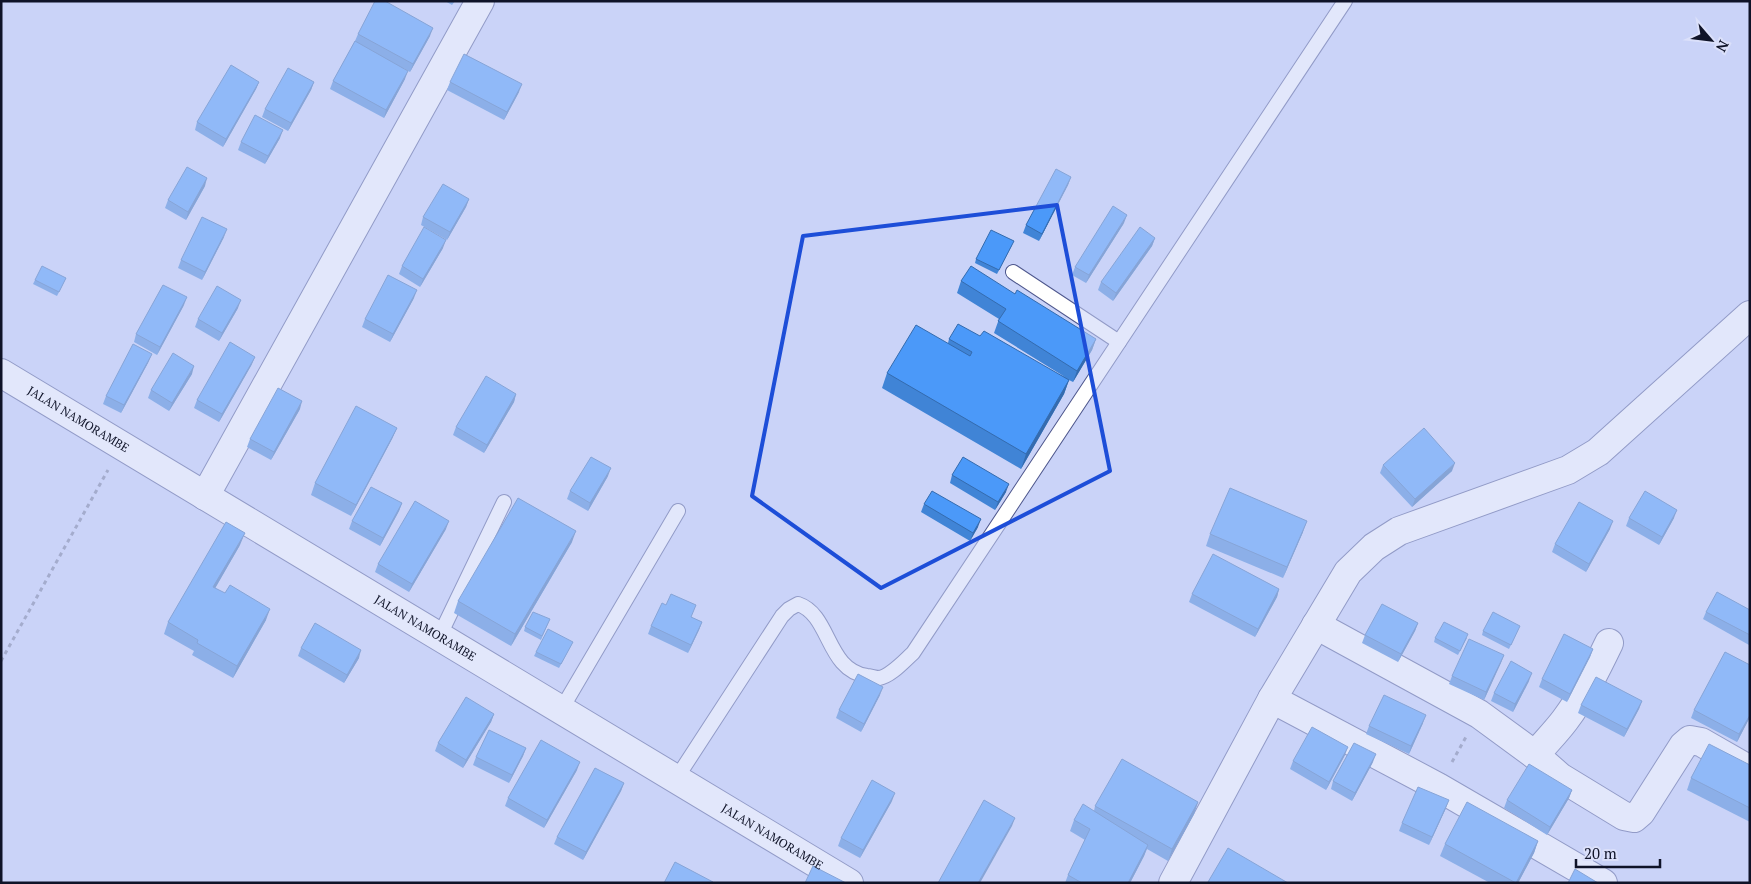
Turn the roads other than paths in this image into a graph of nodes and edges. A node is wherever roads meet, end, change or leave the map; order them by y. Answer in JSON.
{"nodes":[{"id":1,"x":480,"y":1,"type":"edge"},
{"id":2,"x":1344,"y":1,"type":"edge"},
{"id":3,"x":1014,"y":272,"type":"dead end"},
{"id":4,"x":1750,"y":315,"type":"edge"},
{"id":5,"x":1118,"y":342,"type":"junction"},
{"id":6,"x":1,"y":373,"type":"edge"},
{"id":7,"x":205,"y":496,"type":"junction"},
{"id":8,"x":504,"y":502,"type":"dead end"},
{"id":9,"x":678,"y":511,"type":"dead end"},
{"id":10,"x":1316,"y":625,"type":"junction"},
{"id":11,"x":439,"y":637,"type":"junction"},
{"id":12,"x":1609,"y":643,"type":"dead end"},
{"id":13,"x":1272,"y":699,"type":"junction"},
{"id":14,"x":560,"y":710,"type":"junction"},
{"id":15,"x":1535,"y":755,"type":"junction"},
{"id":16,"x":1750,"y":770,"type":"edge"},
{"id":17,"x":676,"y":780,"type":"junction"},
{"id":18,"x":1177,"y":881,"type":"edge"},
{"id":19,"x":849,"y":883,"type":"edge"},
{"id":20,"x":1603,"y":883,"type":"edge"}],
"edges":[{"from":1,"to":7,"type":"street"},
{"from":2,"to":5,"type":"lane"},
{"from":3,"to":5,"type":"lane"},
{"from":4,"to":10,"type":"street"},
{"from":5,"to":17,"type":"lane"},
{"from":6,"to":7,"type":"street","name":"JALAN NAMORAMBE"},
{"from":7,"to":11,"type":"street","name":"JALAN NAMORAMBE"},
{"from":8,"to":11,"type":"lane"},
{"from":9,"to":14,"type":"lane"},
{"from":10,"to":13,"type":"street"},
{"from":10,"to":15,"type":"street"},
{"from":11,"to":14,"type":"street","name":"JALAN NAMORAMBE"},
{"from":12,"to":15,"type":"street"},
{"from":13,"to":18,"type":"street"},
{"from":13,"to":20,"type":"street"},
{"from":14,"to":17,"type":"street","name":"JALAN NAMORAMBE"},
{"from":15,"to":16,"type":"street"},
{"from":17,"to":19,"type":"street","name":"JALAN NAMORAMBE"}]}
